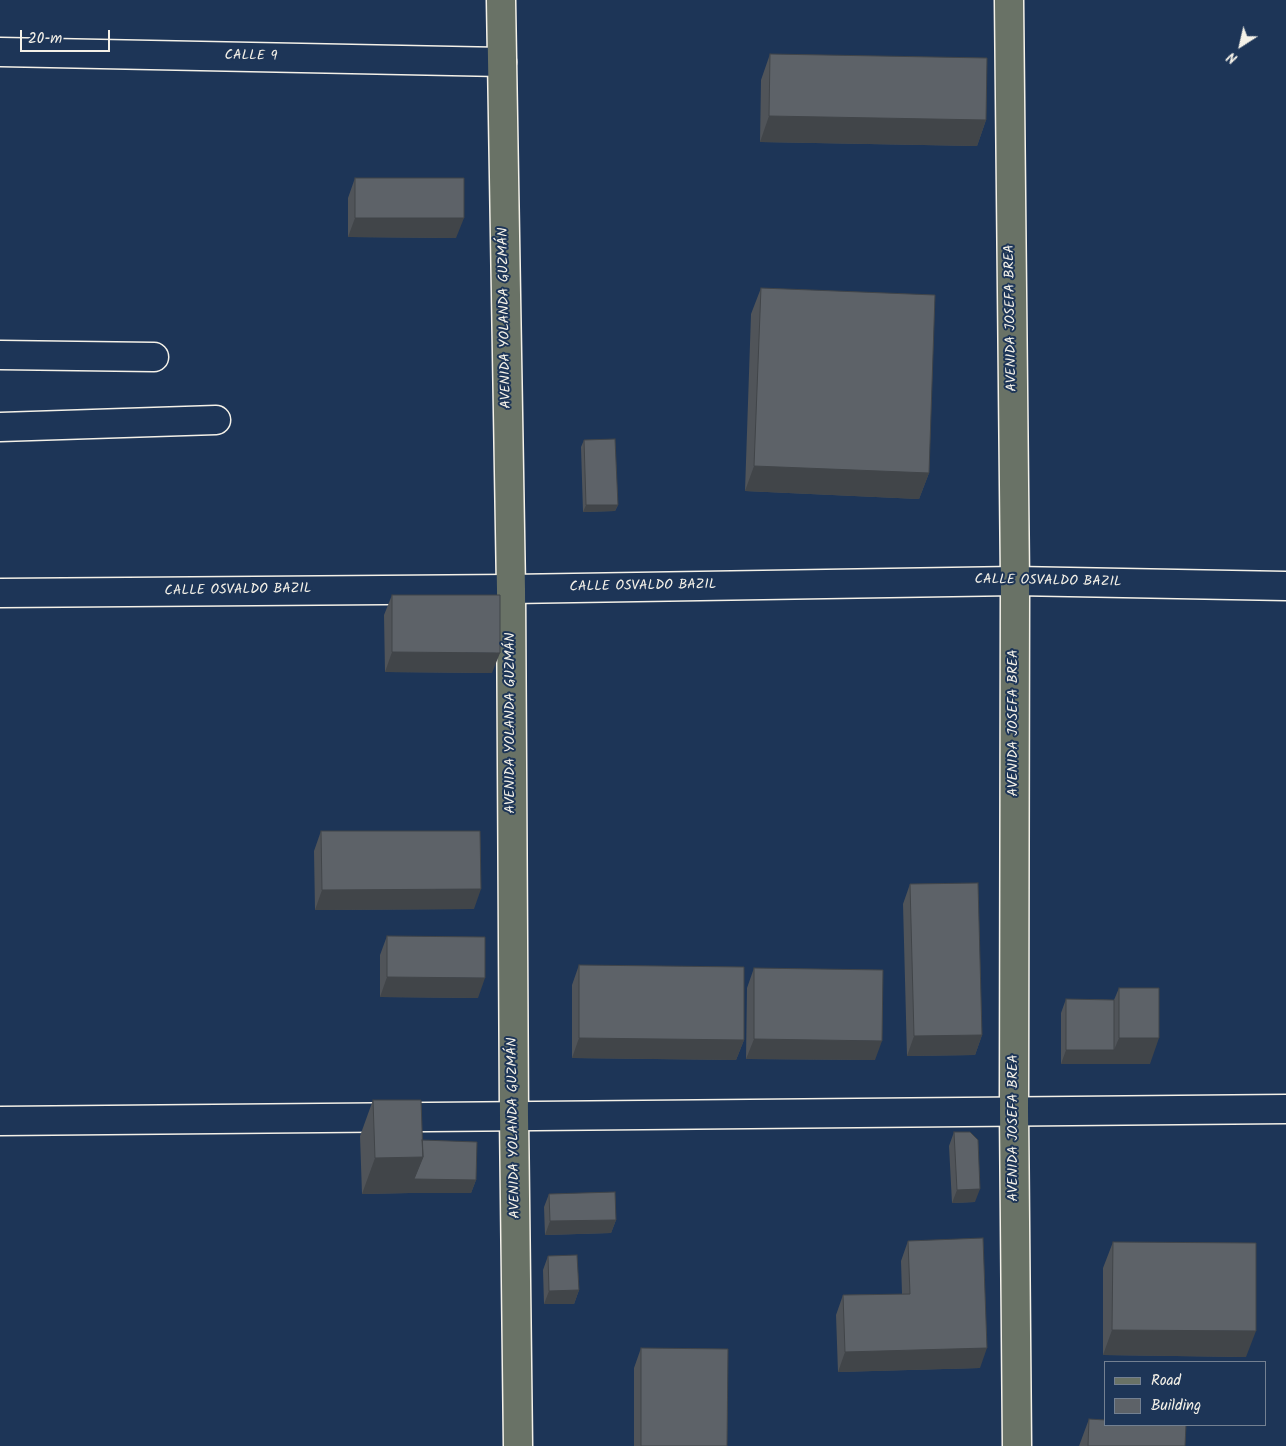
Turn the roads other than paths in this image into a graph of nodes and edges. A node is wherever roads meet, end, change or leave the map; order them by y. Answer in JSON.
{"nodes":[{"id":1,"x":501,"y":0,"type":"edge"},
{"id":2,"x":1009,"y":0,"type":"edge"},
{"id":3,"x":0,"y":52,"type":"edge"},
{"id":4,"x":502,"y":62,"type":"junction"},
{"id":5,"x":0,"y":355,"type":"edge"},
{"id":6,"x":154,"y":357,"type":"dead end"},
{"id":7,"x":216,"y":420,"type":"dead end"},
{"id":8,"x":0,"y":427,"type":"edge"},
{"id":9,"x":1015,"y":581,"type":"junction"},
{"id":10,"x":1286,"y":586,"type":"edge"},
{"id":11,"x":511,"y":589,"type":"junction"},
{"id":12,"x":0,"y":593,"type":"edge"},
{"id":13,"x":1286,"y":1108,"type":"edge"},
{"id":14,"x":1014,"y":1111,"type":"junction"},
{"id":15,"x":514,"y":1116,"type":"junction"},
{"id":16,"x":0,"y":1121,"type":"edge"},
{"id":17,"x":518,"y":1446,"type":"edge"},
{"id":18,"x":1016,"y":1446,"type":"edge"}],
"edges":[{"from":1,"to":4,"type":"main road","name":"AVENIDA YOLANDA GUZMÁN"},
{"from":2,"to":9,"type":"main road","name":"AVENIDA JOSEFA BREA"},
{"from":3,"to":4,"type":"street","name":"CALLE 9"},
{"from":4,"to":11,"type":"main road","name":"AVENIDA YOLANDA GUZMÁN"},
{"from":5,"to":6,"type":"street"},
{"from":7,"to":8,"type":"street"},
{"from":9,"to":10,"type":"street","name":"CALLE OSVALDO BAZIL"},
{"from":9,"to":11,"type":"street","name":"CALLE OSVALDO BAZIL"},
{"from":9,"to":14,"type":"main road","name":"AVENIDA JOSEFA BREA"},
{"from":11,"to":12,"type":"street","name":"CALLE OSVALDO BAZIL"},
{"from":11,"to":15,"type":"main road","name":"AVENIDA YOLANDA GUZMÁN"},
{"from":13,"to":14,"type":"street"},
{"from":14,"to":15,"type":"street"},
{"from":14,"to":18,"type":"main road","name":"AVENIDA JOSEFA BREA"},
{"from":15,"to":16,"type":"street"},
{"from":15,"to":17,"type":"main road","name":"AVENIDA YOLANDA GUZMÁN"}]}
